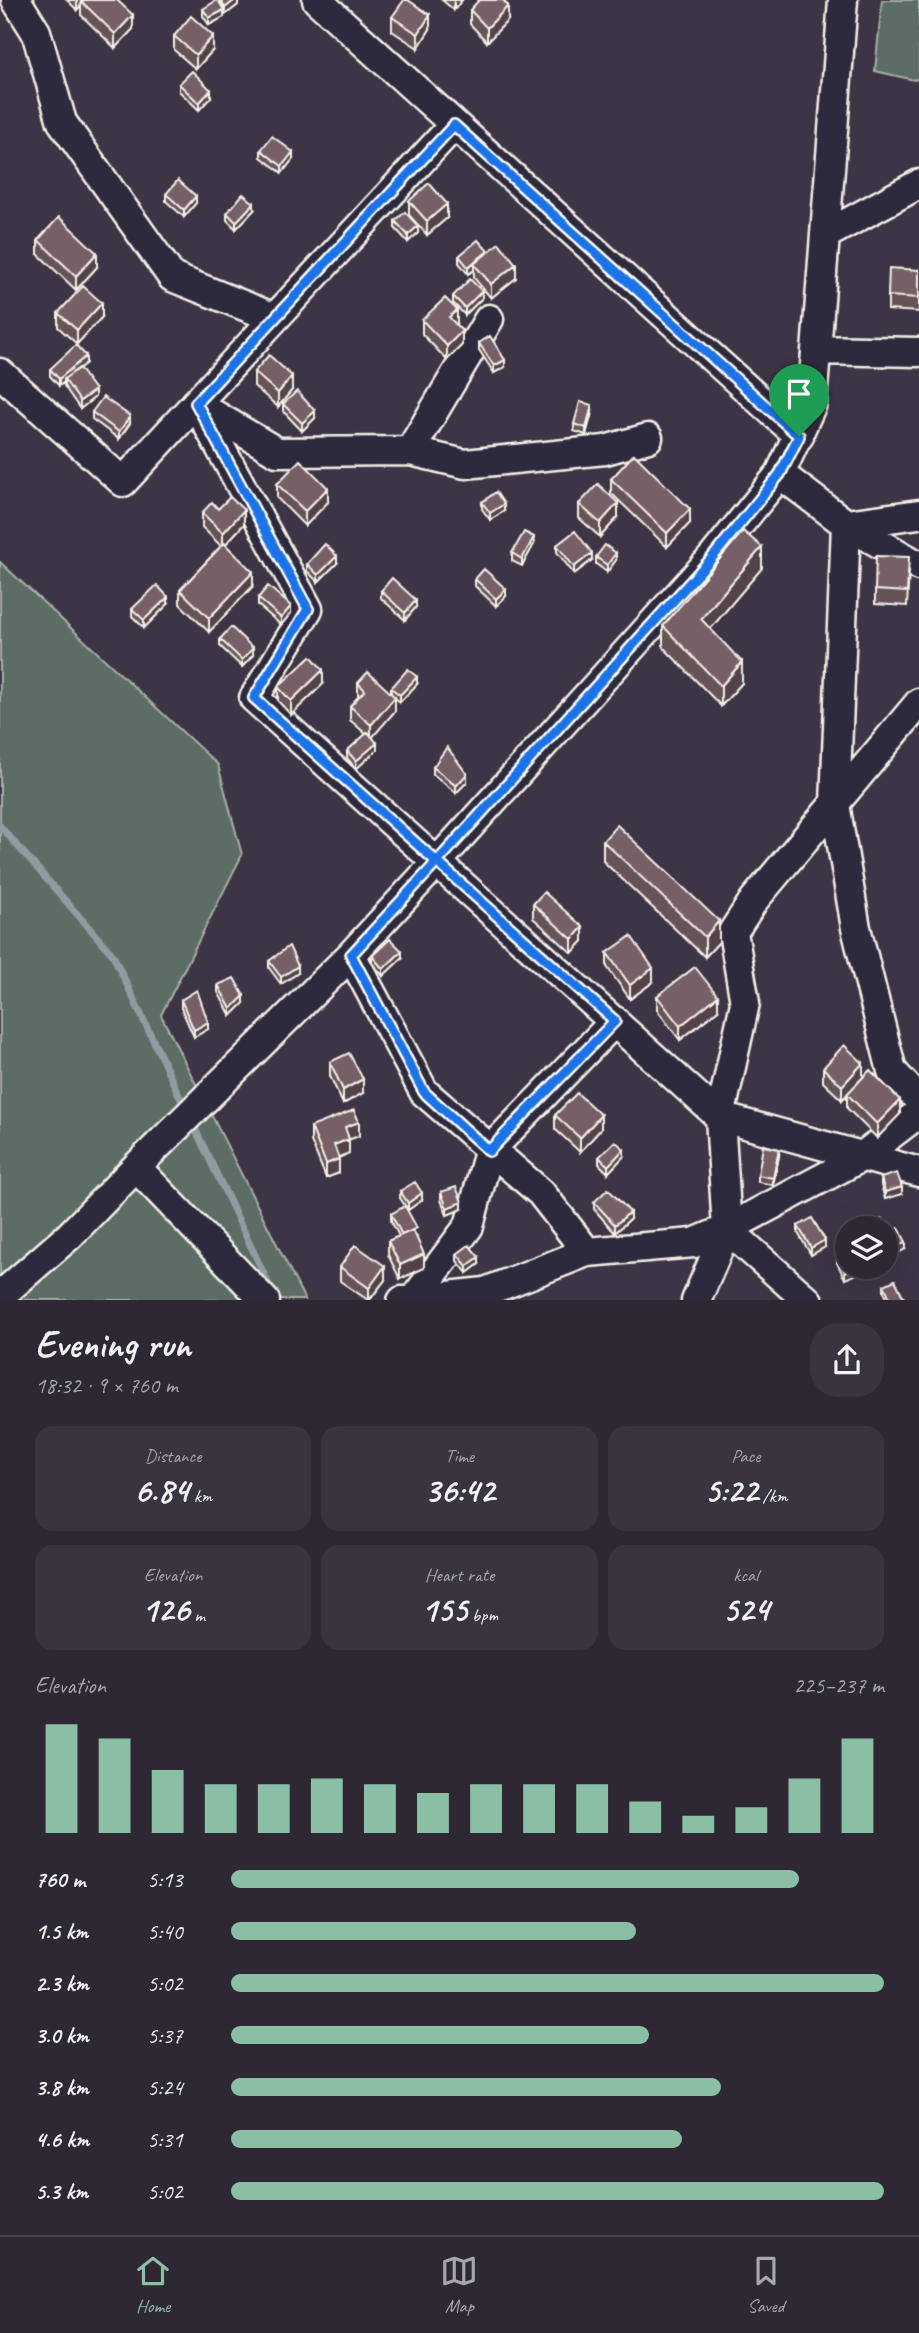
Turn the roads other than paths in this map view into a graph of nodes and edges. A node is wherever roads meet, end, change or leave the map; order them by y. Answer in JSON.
{"nodes":[{"id":1,"x":7,"y":0,"type":"edge"},
{"id":2,"x":16,"y":0,"type":"edge"},
{"id":3,"x":317,"y":0,"type":"edge"},
{"id":4,"x":843,"y":0,"type":"edge"},
{"id":5,"x":0,"y":14,"type":"edge"},
{"id":6,"x":454,"y":125,"type":"junction"},
{"id":7,"x":919,"y":184,"type":"edge"},
{"id":8,"x":825,"y":235,"type":"junction"},
{"id":9,"x":275,"y":318,"type":"junction"},
{"id":10,"x":489,"y":319,"type":"dead end"},
{"id":11,"x":816,"y":349,"type":"junction"},
{"id":12,"x":919,"y":352,"type":"edge"},
{"id":13,"x":0,"y":373,"type":"edge"},
{"id":14,"x":196,"y":403,"type":"junction"},
{"id":15,"x":799,"y":436,"type":"junction"},
{"id":16,"x":648,"y":438,"type":"dead end"},
{"id":17,"x":410,"y":451,"type":"junction"},
{"id":18,"x":780,"y":474,"type":"junction"},
{"id":19,"x":919,"y":514,"type":"edge"},
{"id":20,"x":846,"y":524,"type":"junction"},
{"id":21,"x":919,"y":566,"type":"edge"},
{"id":22,"x":919,"y":703,"type":"edge"},
{"id":23,"x":835,"y":804,"type":"junction"},
{"id":24,"x":437,"y":862,"type":"junction"},
{"id":25,"x":351,"y":955,"type":"junction"},
{"id":26,"x":615,"y":1021,"type":"junction"},
{"id":27,"x":919,"y":1100,"type":"edge"},
{"id":28,"x":919,"y":1112,"type":"edge"},
{"id":29,"x":720,"y":1117,"type":"junction"},
{"id":30,"x":489,"y":1151,"type":"junction"},
{"id":31,"x":860,"y":1158,"type":"junction"},
{"id":32,"x":136,"y":1167,"type":"junction"},
{"id":33,"x":919,"y":1172,"type":"edge"},
{"id":34,"x":727,"y":1229,"type":"junction"},
{"id":35,"x":587,"y":1252,"type":"junction"},
{"id":36,"x":0,"y":1296,"type":"edge"},
{"id":37,"x":409,"y":1299,"type":"edge"},
{"id":38,"x":265,"y":1300,"type":"edge"},
{"id":39,"x":696,"y":1300,"type":"edge"},
{"id":40,"x":808,"y":1300,"type":"edge"}],
"edges":[{"from":1,"to":5,"type":"street"},
{"from":2,"to":9,"type":"street"},
{"from":3,"to":6,"type":"street"},
{"from":4,"to":8,"type":"street"},
{"from":6,"to":9,"type":"street"},
{"from":6,"to":15,"type":"street"},
{"from":7,"to":8,"type":"street"},
{"from":8,"to":11,"type":"street"},
{"from":9,"to":14,"type":"street"},
{"from":10,"to":17,"type":"street"},
{"from":11,"to":12,"type":"street"},
{"from":11,"to":15,"type":"street"},
{"from":13,"to":14,"type":"street"},
{"from":14,"to":17,"type":"street"},
{"from":14,"to":24,"type":"street"},
{"from":15,"to":18,"type":"street"},
{"from":16,"to":17,"type":"street"},
{"from":18,"to":20,"type":"street"},
{"from":18,"to":24,"type":"street"},
{"from":19,"to":20,"type":"street"},
{"from":20,"to":21,"type":"street"},
{"from":20,"to":23,"type":"street"},
{"from":22,"to":23,"type":"street"},
{"from":23,"to":27,"type":"street"},
{"from":23,"to":29,"type":"street"},
{"from":24,"to":25,"type":"street"},
{"from":24,"to":26,"type":"street"},
{"from":25,"to":30,"type":"street"},
{"from":25,"to":32,"type":"street"},
{"from":26,"to":29,"type":"street"},
{"from":26,"to":30,"type":"street"},
{"from":28,"to":31,"type":"street"},
{"from":29,"to":31,"type":"street"},
{"from":29,"to":34,"type":"street"},
{"from":30,"to":35,"type":"street"},
{"from":30,"to":37,"type":"street"},
{"from":31,"to":33,"type":"street"},
{"from":31,"to":34,"type":"street"},
{"from":32,"to":36,"type":"street"},
{"from":32,"to":38,"type":"street"},
{"from":34,"to":35,"type":"street"},
{"from":34,"to":39,"type":"street"},
{"from":34,"to":40,"type":"street"},
{"from":35,"to":37,"type":"street"}]}
